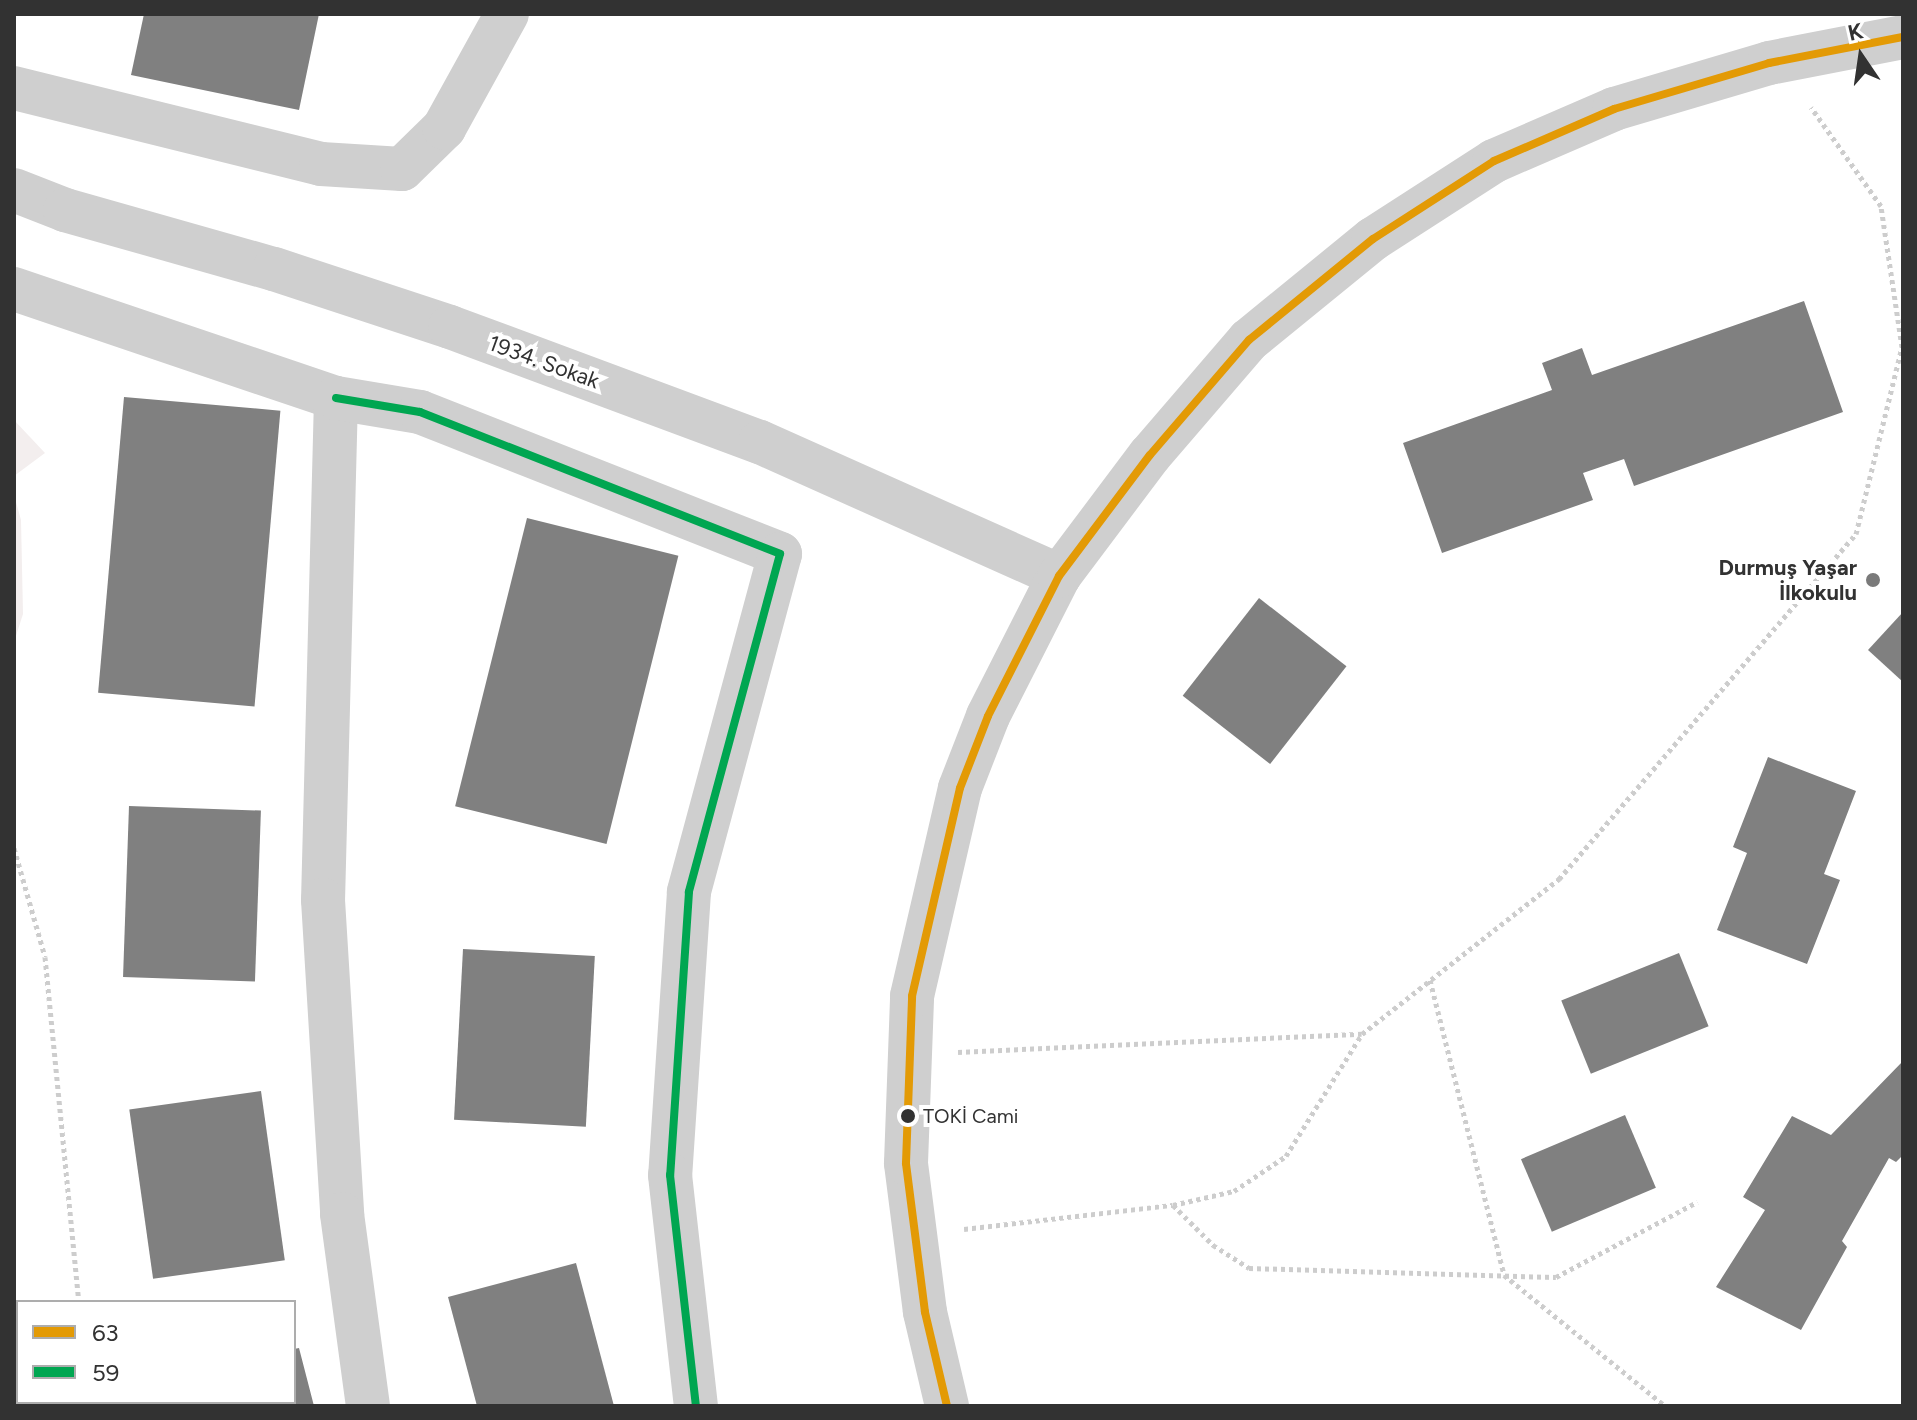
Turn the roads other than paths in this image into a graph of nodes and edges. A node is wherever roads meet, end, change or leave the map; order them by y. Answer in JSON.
{"nodes":[{"id":1,"x":507,"y":14,"type":"edge"},
{"id":2,"x":1903,"y":37,"type":"edge"},
{"id":3,"x":14,"y":88,"type":"edge"},
{"id":4,"x":14,"y":190,"type":"edge"},
{"id":5,"x":14,"y":289,"type":"edge"},
{"id":6,"x":336,"y":398,"type":"junction"},
{"id":7,"x":1059,"y":576,"type":"junction"},
{"id":8,"x":368,"y":1406,"type":"edge"},
{"id":9,"x":696,"y":1406,"type":"edge"},
{"id":10,"x":947,"y":1406,"type":"edge"}],
"edges":[{"from":1,"to":3,"type":"street"},
{"from":2,"to":7,"type":"street"},
{"from":4,"to":7,"type":"street","name":"1934. Sokak"},
{"from":5,"to":6,"type":"street"},
{"from":6,"to":8,"type":"street"},
{"from":6,"to":9,"type":"street"},
{"from":7,"to":10,"type":"street"}]}
